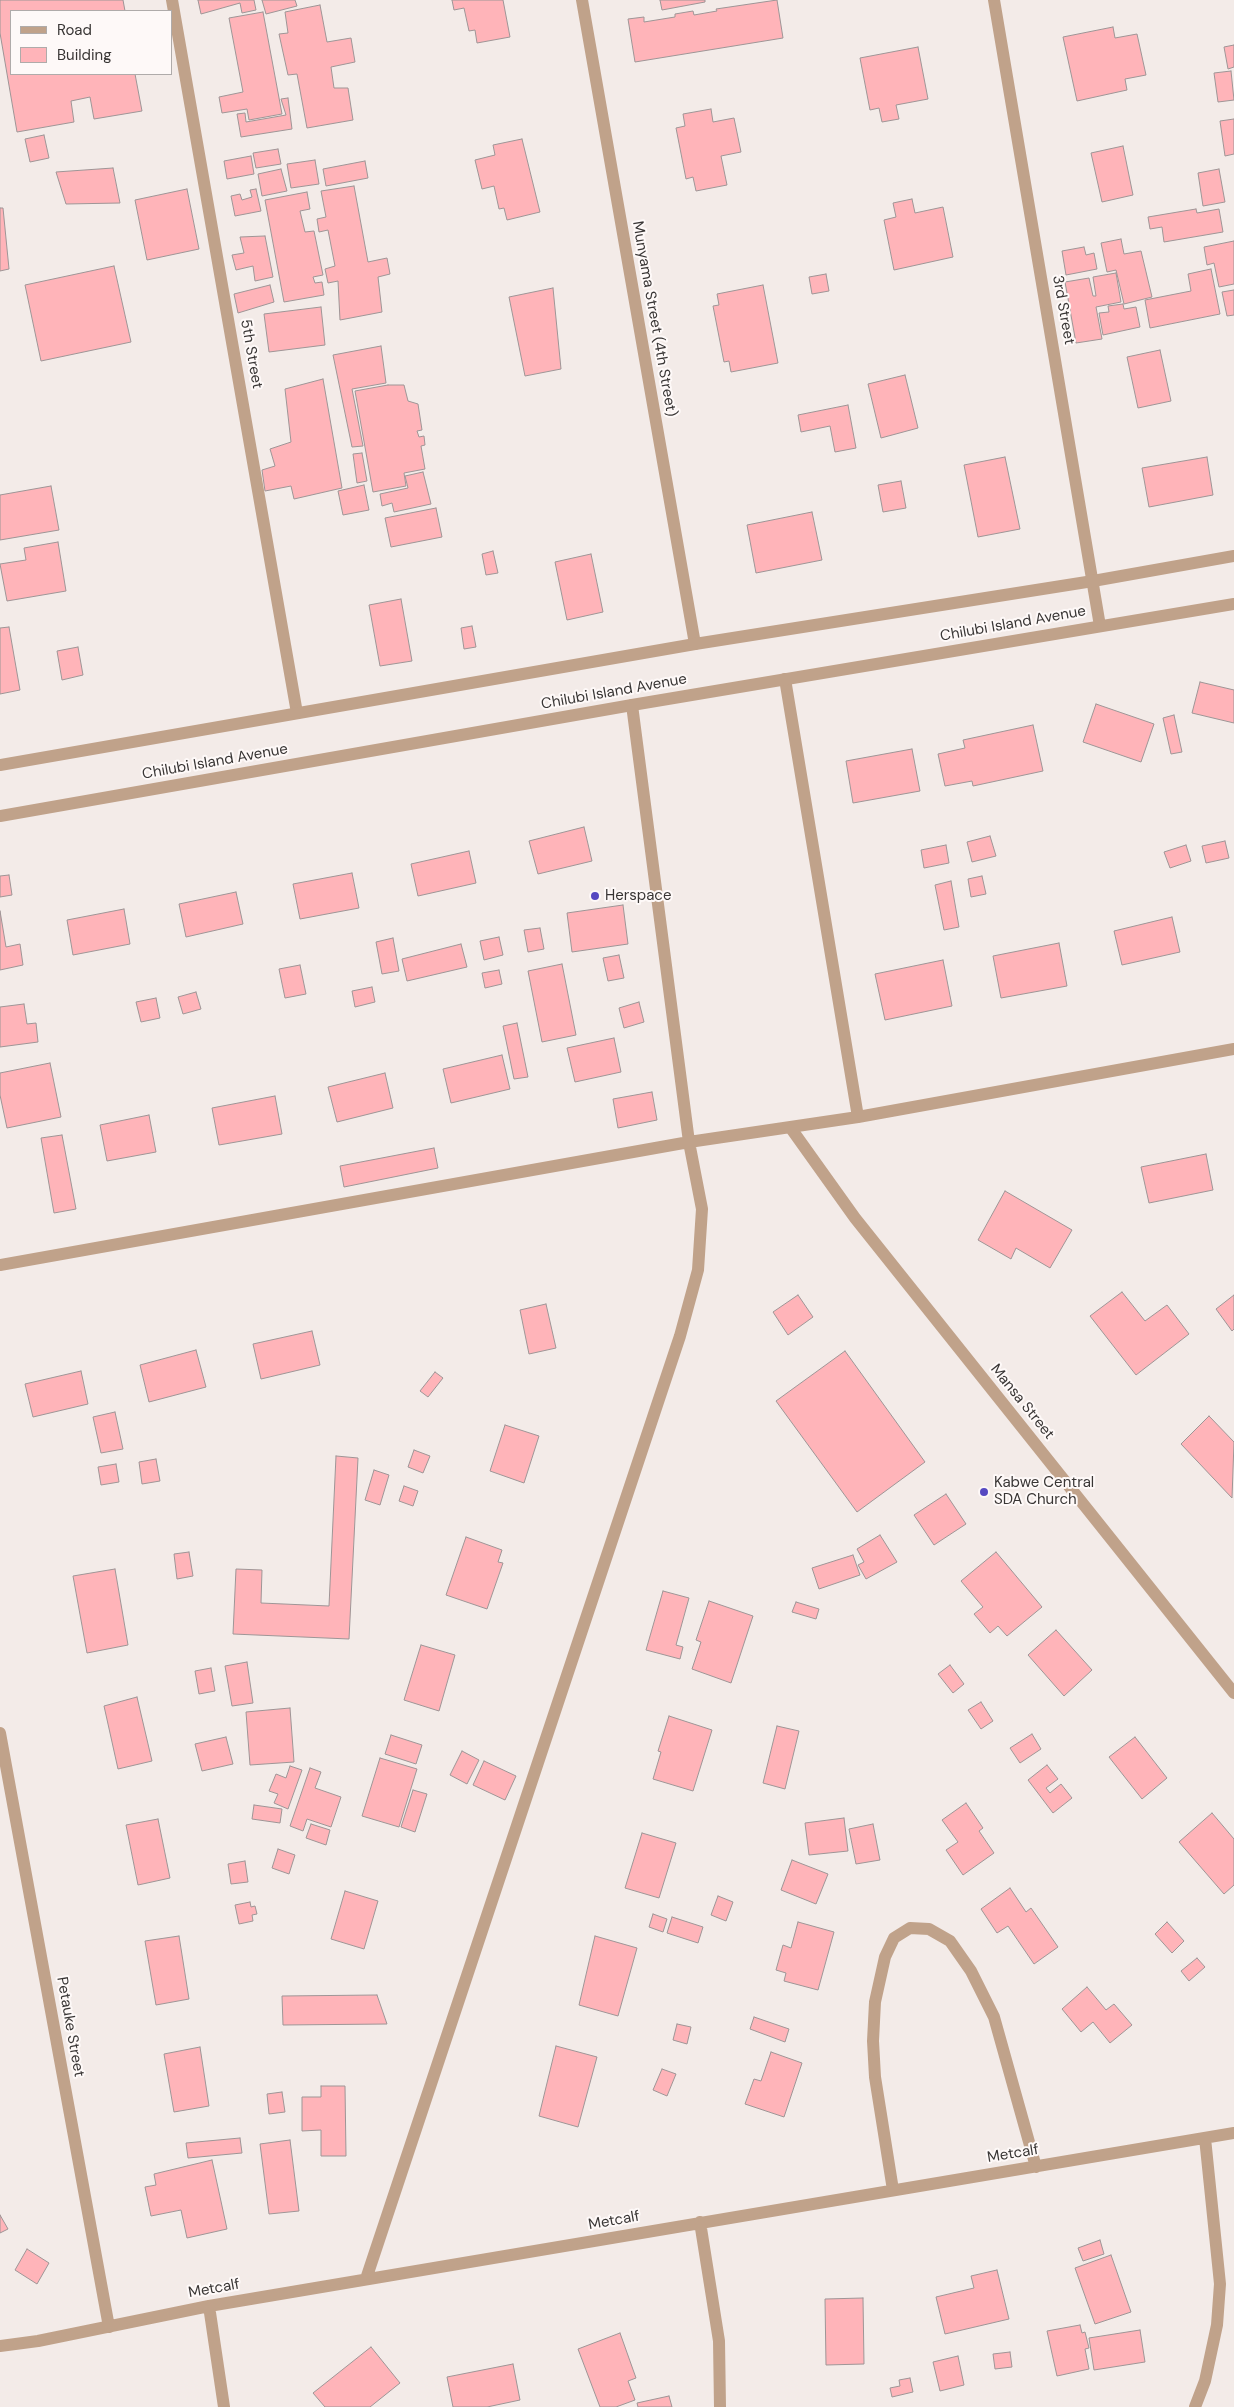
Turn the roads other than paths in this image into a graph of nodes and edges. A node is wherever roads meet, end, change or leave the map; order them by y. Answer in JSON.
{"nodes":[{"id":1,"x":172,"y":0,"type":"edge"},
{"id":2,"x":582,"y":0,"type":"edge"},
{"id":3,"x":994,"y":0,"type":"edge"},
{"id":4,"x":1234,"y":556,"type":"edge"},
{"id":5,"x":1093,"y":581,"type":"junction"},
{"id":6,"x":1234,"y":604,"type":"edge"},
{"id":7,"x":1100,"y":626,"type":"junction"},
{"id":8,"x":695,"y":644,"type":"junction"},
{"id":9,"x":785,"y":680,"type":"junction"},
{"id":10,"x":632,"y":705,"type":"junction"},
{"id":11,"x":297,"y":713,"type":"junction"},
{"id":12,"x":0,"y":765,"type":"edge"},
{"id":13,"x":0,"y":816,"type":"edge"},
{"id":14,"x":1234,"y":1049,"type":"edge"},
{"id":15,"x":858,"y":1117,"type":"junction"},
{"id":16,"x":790,"y":1127,"type":"junction"},
{"id":17,"x":689,"y":1142,"type":"junction"},
{"id":18,"x":0,"y":1265,"type":"edge"},
{"id":19,"x":1234,"y":1693,"type":"edge"},
{"id":20,"x":0,"y":1733,"type":"edge"},
{"id":21,"x":1234,"y":2133,"type":"edge"},
{"id":22,"x":1205,"y":2138,"type":"junction"},
{"id":23,"x":1036,"y":2167,"type":"junction"},
{"id":24,"x":893,"y":2190,"type":"junction"},
{"id":25,"x":700,"y":2222,"type":"junction"},
{"id":26,"x":366,"y":2279,"type":"junction"},
{"id":27,"x":209,"y":2306,"type":"junction"},
{"id":28,"x":109,"y":2327,"type":"junction"},
{"id":29,"x":0,"y":2346,"type":"edge"},
{"id":30,"x":224,"y":2407,"type":"edge"},
{"id":31,"x":720,"y":2407,"type":"edge"},
{"id":32,"x":1195,"y":2407,"type":"edge"}],
"edges":[{"from":1,"to":11,"type":"street","name":"5th Street"},
{"from":2,"to":8,"type":"street","name":"Munyama Street (4th Street)"},
{"from":3,"to":5,"type":"street","name":"3rd Street"},
{"from":4,"to":5,"type":"street","name":"Chilubi Island Avenue"},
{"from":5,"to":7,"type":"street","name":"3rd Street"},
{"from":5,"to":8,"type":"street","name":"Chilubi Island Avenue"},
{"from":6,"to":7,"type":"street","name":"Chilubi Island Avenue"},
{"from":7,"to":9,"type":"street","name":"Chilubi Island Avenue"},
{"from":8,"to":11,"type":"street","name":"Chilubi Island Avenue"},
{"from":9,"to":10,"type":"street","name":"Chilubi Island Avenue"},
{"from":9,"to":15,"type":"street"},
{"from":10,"to":13,"type":"street","name":"Chilubi Island Avenue"},
{"from":10,"to":17,"type":"street"},
{"from":11,"to":12,"type":"street","name":"Chilubi Island Avenue"},
{"from":14,"to":15,"type":"street"},
{"from":15,"to":16,"type":"street"},
{"from":16,"to":17,"type":"street"},
{"from":16,"to":19,"type":"street","name":"Mansa Street"},
{"from":17,"to":18,"type":"street"},
{"from":17,"to":26,"type":"street"},
{"from":20,"to":28,"type":"street","name":"Petauke Street"},
{"from":21,"to":22,"type":"street","name":"Metcalf"},
{"from":22,"to":23,"type":"street","name":"Metcalf"},
{"from":22,"to":32,"type":"street"},
{"from":23,"to":24,"type":"street","name":"Metcalf"},
{"from":23,"to":24,"type":"street"},
{"from":24,"to":25,"type":"street","name":"Metcalf"},
{"from":25,"to":26,"type":"street","name":"Metcalf"},
{"from":25,"to":31,"type":"street"},
{"from":26,"to":27,"type":"street","name":"Metcalf"},
{"from":27,"to":28,"type":"street","name":"Metcalf"},
{"from":27,"to":30,"type":"street"},
{"from":28,"to":29,"type":"street","name":"Metcalf"}]}
